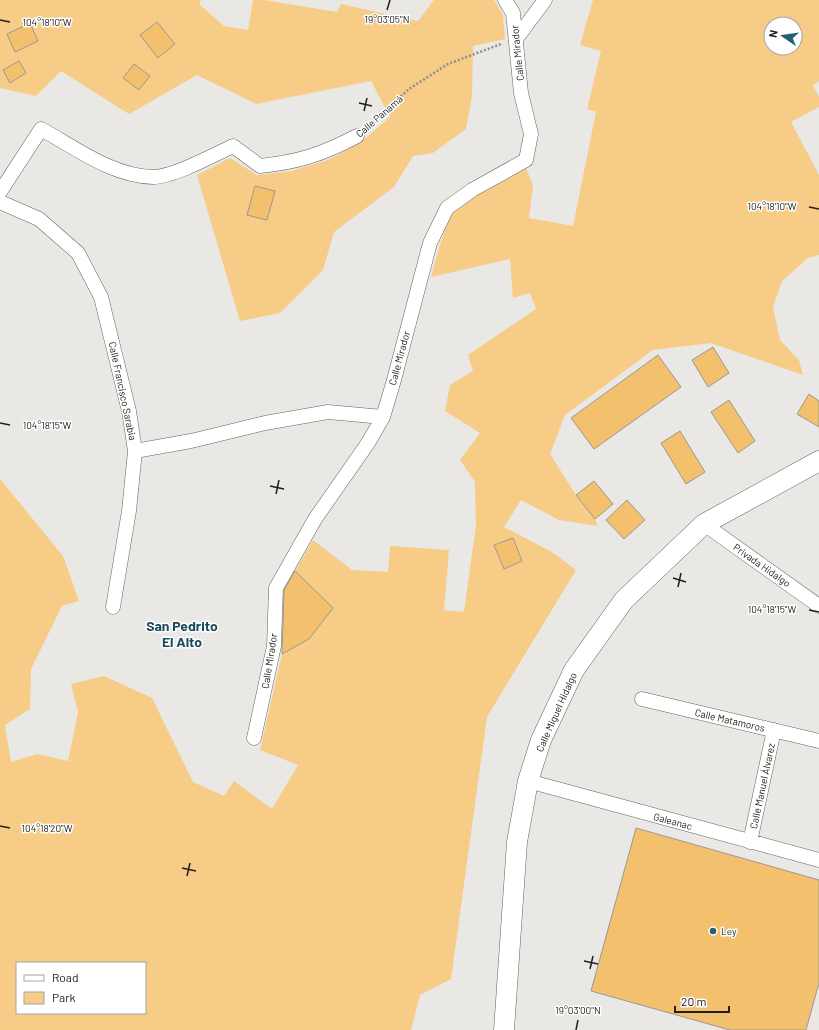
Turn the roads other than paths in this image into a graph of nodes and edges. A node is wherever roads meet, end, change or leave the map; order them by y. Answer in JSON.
{"nodes":[{"id":1,"x":505,"y":0,"type":"edge"},
{"id":2,"x":545,"y":0,"type":"edge"},
{"id":3,"x":516,"y":39,"type":"junction"},
{"id":4,"x":357,"y":136,"type":"road end"},
{"id":5,"x":0,"y":192,"type":"edge"},
{"id":6,"x":0,"y":202,"type":"edge"},
{"id":7,"x":383,"y":417,"type":"junction"},
{"id":8,"x":135,"y":451,"type":"junction"},
{"id":9,"x":819,"y":462,"type":"edge"},
{"id":10,"x":704,"y":524,"type":"junction"},
{"id":11,"x":819,"y":606,"type":"edge"},
{"id":12,"x":114,"y":607,"type":"dead end"},
{"id":13,"x":642,"y":699,"type":"dead end"},
{"id":14,"x":774,"y":730,"type":"junction"},
{"id":15,"x":254,"y":738,"type":"dead end"},
{"id":16,"x":819,"y":741,"type":"edge"},
{"id":17,"x":528,"y":781,"type":"junction"},
{"id":18,"x":750,"y":842,"type":"junction"},
{"id":19,"x":819,"y":860,"type":"edge"},
{"id":20,"x":504,"y":1030,"type":"edge"}],
"edges":[{"from":1,"to":3,"type":"street","name":"Calle Mirador"},
{"from":2,"to":3,"type":"street"},
{"from":3,"to":7,"type":"street","name":"Calle Mirador"},
{"from":4,"to":5,"type":"street","name":"Calle Panamá"},
{"from":6,"to":8,"type":"street","name":"Calle Francisco Sarabia"},
{"from":7,"to":8,"type":"street","name":"Calle Francisco Sarabia"},
{"from":7,"to":15,"type":"street","name":"Calle Mirador"},
{"from":8,"to":12,"type":"street"},
{"from":9,"to":10,"type":"main road","name":"Calle Miguel Hidalgo"},
{"from":10,"to":11,"type":"street","name":"Privada Hidalgo"},
{"from":10,"to":17,"type":"main road","name":"Calle Miguel Hidalgo"},
{"from":13,"to":14,"type":"street","name":"Calle Matamoros"},
{"from":14,"to":16,"type":"street","name":"Calle Matamoros"},
{"from":14,"to":18,"type":"street","name":"Calle Manuel Álvarez"},
{"from":17,"to":18,"type":"street","name":"Galeanac"},
{"from":17,"to":20,"type":"main road","name":"Calle Miguel Hidalgo"},
{"from":18,"to":19,"type":"street","name":"Galeanac"}]}
